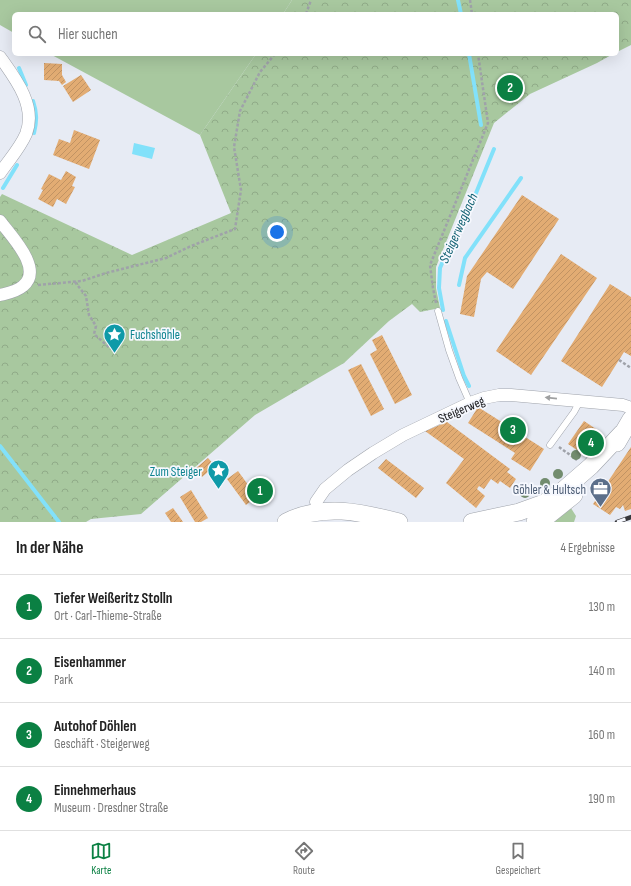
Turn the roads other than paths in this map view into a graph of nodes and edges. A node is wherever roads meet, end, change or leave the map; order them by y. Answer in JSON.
{"nodes":[{"id":1,"x":0,"y":57,"type":"edge"},
{"id":2,"x":0,"y":173,"type":"edge"},
{"id":3,"x":0,"y":221,"type":"edge"},
{"id":4,"x":0,"y":295,"type":"edge"},
{"id":5,"x":438,"y":311,"type":"road end"},
{"id":6,"x":580,"y":401,"type":"junction"},
{"id":7,"x":470,"y":403,"type":"junction"},
{"id":8,"x":631,"y":408,"type":"edge"},
{"id":9,"x":631,"y":419,"type":"edge"},
{"id":10,"x":552,"y":443,"type":"road end"},
{"id":11,"x":312,"y":508,"type":"junction"},
{"id":12,"x":521,"y":517,"type":"edge"},
{"id":13,"x":540,"y":517,"type":"edge"},
{"id":14,"x":286,"y":522,"type":"edge"},
{"id":15,"x":399,"y":522,"type":"edge"},
{"id":16,"x":472,"y":522,"type":"edge"}],
"edges":[{"from":1,"to":2,"type":"street"},
{"from":3,"to":4,"type":"street"},
{"from":5,"to":7,"type":"lane"},
{"from":6,"to":7,"type":"street","name":"Steigerweg","one_way":true},
{"from":6,"to":8,"type":"street","name":"Steigerweg"},
{"from":6,"to":10,"type":"lane"},
{"from":7,"to":11,"type":"street","name":"Steigerweg"},
{"from":9,"to":13,"type":"main road"},
{"from":11,"to":14,"type":"main road"},
{"from":11,"to":15,"type":"main road"},
{"from":12,"to":13,"type":"main road"},
{"from":12,"to":16,"type":"main road"}]}
